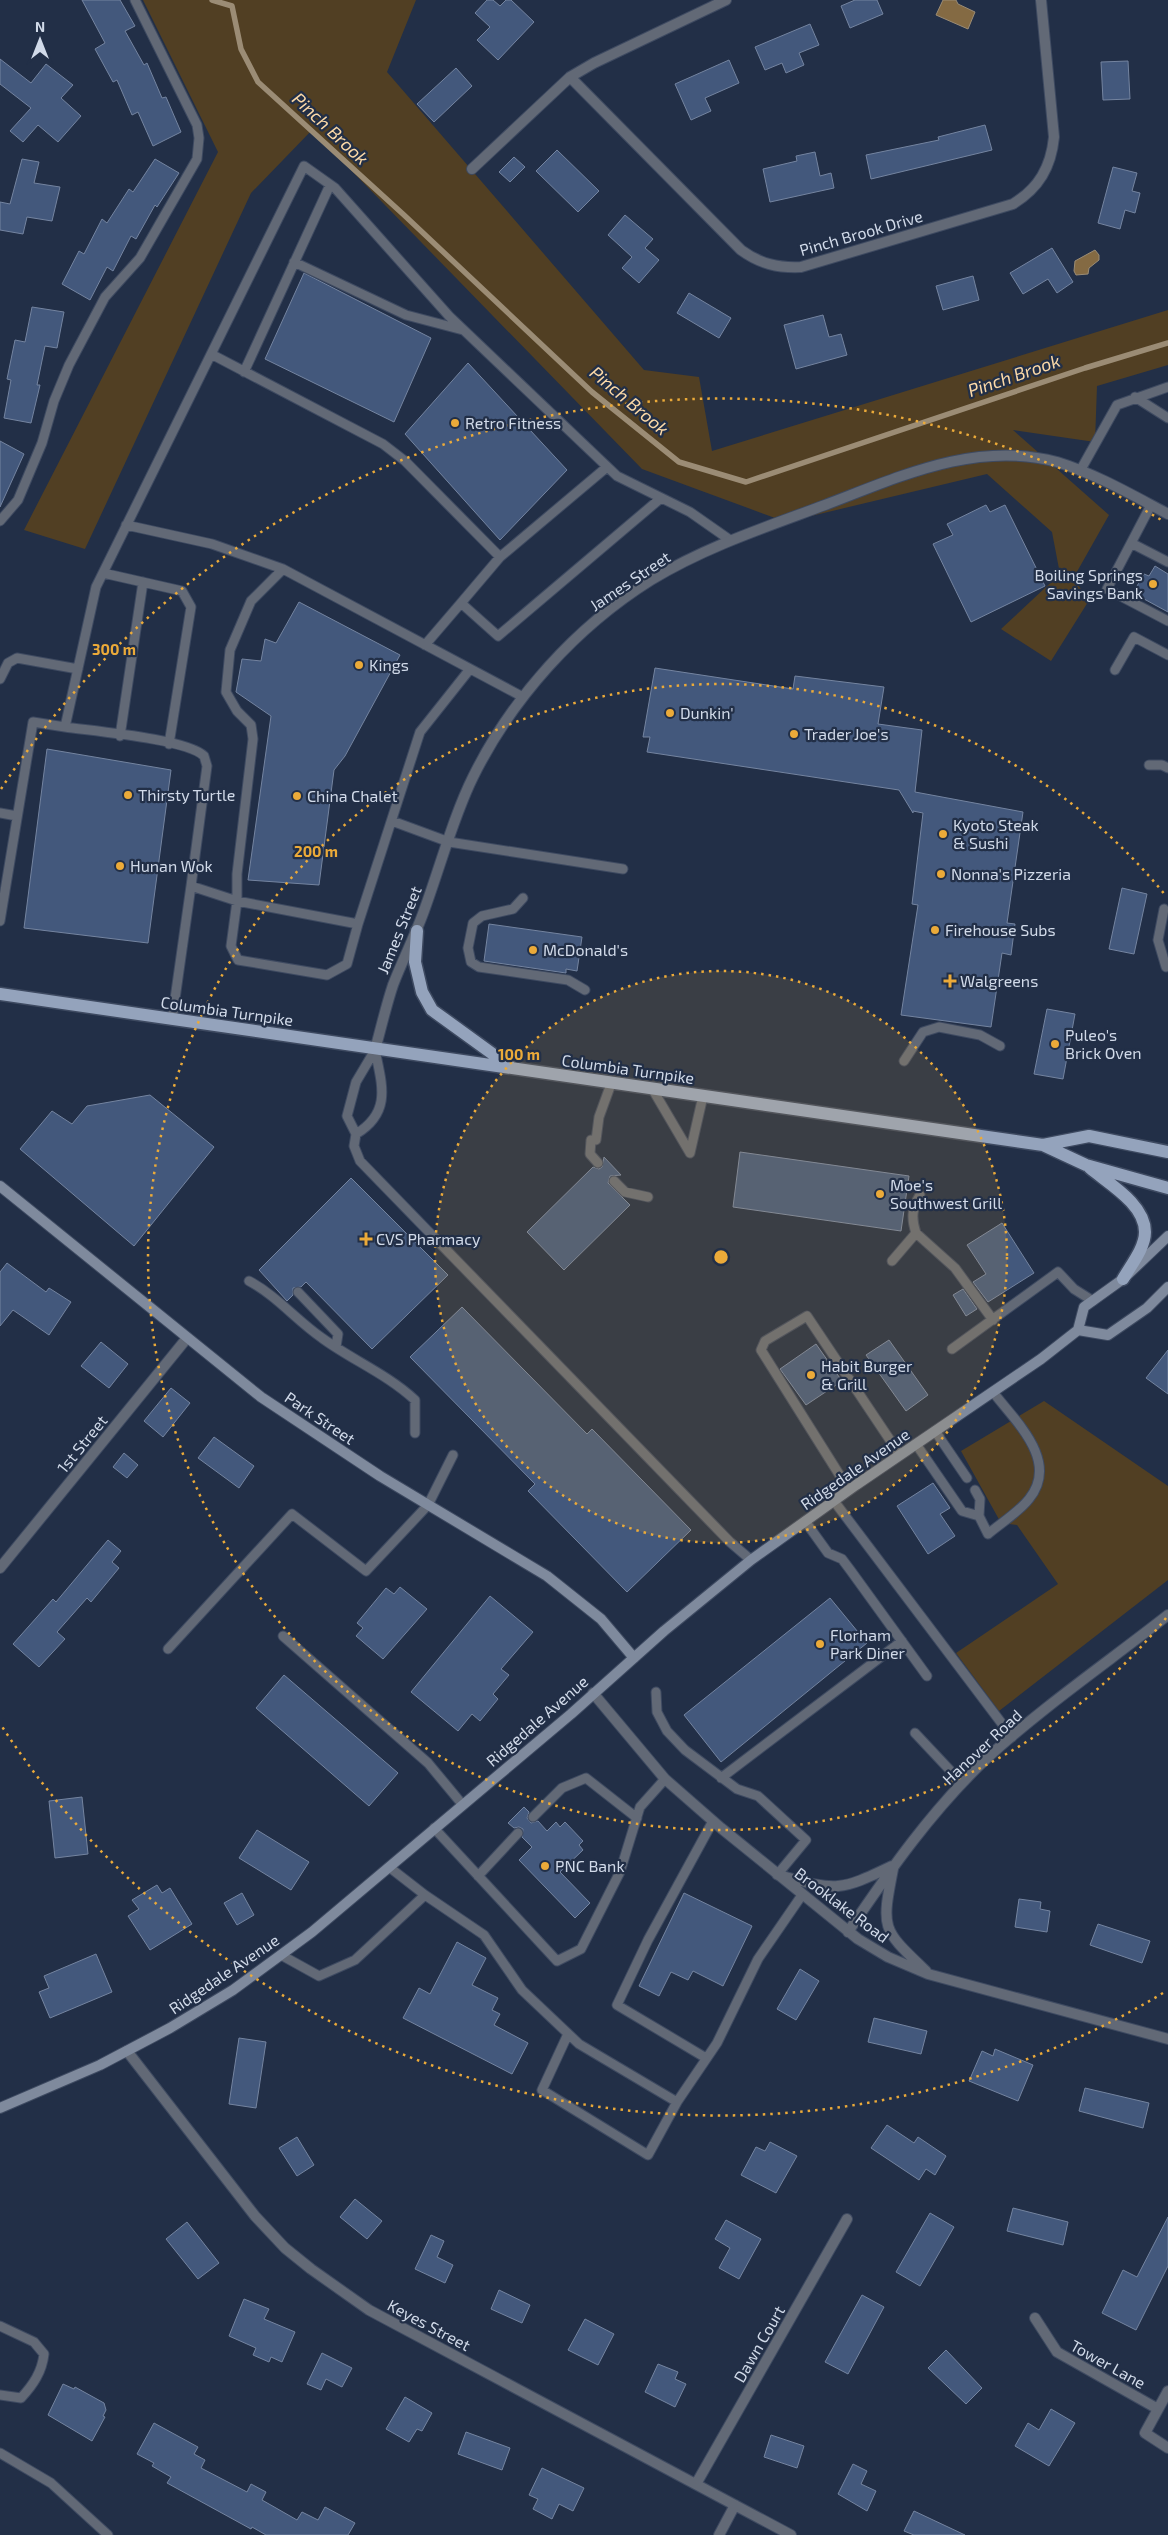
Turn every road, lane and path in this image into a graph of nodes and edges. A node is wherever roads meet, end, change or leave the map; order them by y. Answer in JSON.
{"nodes":[{"id":1,"x":135,"y":0,"type":"edge"},
{"id":2,"x":726,"y":0,"type":"edge"},
{"id":3,"x":1041,"y":0,"type":"edge"},
{"id":4,"x":570,"y":77,"type":"junction"},
{"id":5,"x":472,"y":169,"type":"dead end"},
{"id":6,"x":330,"y":185,"type":"junction"},
{"id":7,"x":294,"y":262,"type":"junction"},
{"id":8,"x":463,"y":330,"type":"junction"},
{"id":9,"x":211,"y":354,"type":"junction"},
{"id":10,"x":244,"y":372,"type":"junction"},
{"id":11,"x":1168,"y":386,"type":"edge"},
{"id":12,"x":1135,"y":397,"type":"junction"},
{"id":13,"x":1168,"y":418,"type":"edge"},
{"id":14,"x":607,"y":467,"type":"junction"},
{"id":15,"x":1080,"y":471,"type":"junction"},
{"id":16,"x":661,"y":498,"type":"junction"},
{"id":17,"x":1151,"y":505,"type":"junction"},
{"id":18,"x":1168,"y":514,"type":"edge"},
{"id":19,"x":0,"y":521,"type":"edge"},
{"id":20,"x":126,"y":525,"type":"junction"},
{"id":21,"x":730,"y":540,"type":"junction"},
{"id":22,"x":1131,"y":543,"type":"junction"},
{"id":23,"x":500,"y":557,"type":"junction"},
{"id":24,"x":1168,"y":562,"type":"edge"},
{"id":25,"x":283,"y":569,"type":"junction"},
{"id":26,"x":103,"y":573,"type":"junction"},
{"id":27,"x":143,"y":582,"type":"junction"},
{"id":28,"x":461,"y":603,"type":"junction"},
{"id":29,"x":1168,"y":621,"type":"edge"},
{"id":30,"x":425,"y":645,"type":"junction"},
{"id":31,"x":1168,"y":655,"type":"edge"},
{"id":32,"x":78,"y":669,"type":"junction"},
{"id":33,"x":470,"y":669,"type":"junction"},
{"id":34,"x":1115,"y":670,"type":"dead end"},
{"id":35,"x":0,"y":679,"type":"edge"},
{"id":36,"x":523,"y":697,"type":"junction"},
{"id":37,"x":65,"y":727,"type":"junction"},
{"id":38,"x":120,"y":736,"type":"junction"},
{"id":39,"x":169,"y":744,"type":"junction"},
{"id":40,"x":1149,"y":765,"type":"dead end"},
{"id":41,"x":1168,"y":768,"type":"edge"},
{"id":42,"x":0,"y":814,"type":"edge"},
{"id":43,"x":17,"y":816,"type":"junction"},
{"id":44,"x":392,"y":821,"type":"junction"},
{"id":45,"x":449,"y":842,"type":"junction"},
{"id":46,"x":623,"y":869,"type":"dead end"},
{"id":47,"x":191,"y":886,"type":"junction"},
{"id":48,"x":523,"y":898,"type":"dead end"},
{"id":49,"x":237,"y":901,"type":"junction"},
{"id":50,"x":1164,"y":909,"type":"dead end"},
{"id":51,"x":0,"y":921,"type":"edge"},
{"id":52,"x":358,"y":924,"type":"junction"},
{"id":53,"x":417,"y":931,"type":"junction"},
{"id":54,"x":1166,"y":967,"type":"dead end"},
{"id":55,"x":585,"y":990,"type":"dead end"},
{"id":56,"x":0,"y":994,"type":"edge"},
{"id":57,"x":172,"y":1020,"type":"junction"},
{"id":58,"x":1000,"y":1046,"type":"dead end"},
{"id":59,"x":375,"y":1050,"type":"junction"},
{"id":60,"x":904,"y":1062,"type":"dead end"},
{"id":61,"x":514,"y":1069,"type":"junction"},
{"id":62,"x":611,"y":1084,"type":"junction"},
{"id":63,"x":653,"y":1090,"type":"junction"},
{"id":64,"x":702,"y":1096,"type":"junction"},
{"id":65,"x":356,"y":1134,"type":"junction"},
{"id":66,"x":1043,"y":1145,"type":"junction"},
{"id":67,"x":1168,"y":1152,"type":"edge"},
{"id":68,"x":598,"y":1163,"type":"dead end"},
{"id":69,"x":1086,"y":1165,"type":"junction"},
{"id":70,"x":614,"y":1181,"type":"dead end"},
{"id":71,"x":0,"y":1186,"type":"edge"},
{"id":72,"x":1168,"y":1188,"type":"edge"},
{"id":73,"x":920,"y":1195,"type":"dead end"},
{"id":74,"x":648,"y":1197,"type":"dead end"},
{"id":75,"x":916,"y":1234,"type":"junction"},
{"id":76,"x":1168,"y":1236,"type":"edge"},
{"id":77,"x":892,"y":1261,"type":"dead end"},
{"id":78,"x":1123,"y":1279,"type":"junction"},
{"id":79,"x":249,"y":1281,"type":"dead end"},
{"id":80,"x":1168,"y":1287,"type":"edge"},
{"id":81,"x":298,"y":1292,"type":"dead end"},
{"id":82,"x":1093,"y":1301,"type":"junction"},
{"id":83,"x":993,"y":1320,"type":"junction"},
{"id":84,"x":1078,"y":1330,"type":"junction"},
{"id":85,"x":187,"y":1338,"type":"junction"},
{"id":86,"x":336,"y":1347,"type":"junction"},
{"id":87,"x":952,"y":1349,"type":"dead end"},
{"id":88,"x":993,"y":1392,"type":"junction"},
{"id":89,"x":935,"y":1431,"type":"junction"},
{"id":90,"x":414,"y":1433,"type":"dead end"},
{"id":91,"x":916,"y":1444,"type":"junction"},
{"id":92,"x":453,"y":1455,"type":"dead end"},
{"id":93,"x":900,"y":1455,"type":"junction"},
{"id":94,"x":967,"y":1478,"type":"dead end"},
{"id":95,"x":848,"y":1490,"type":"junction"},
{"id":96,"x":975,"y":1490,"type":"dead end"},
{"id":97,"x":834,"y":1501,"type":"junction"},
{"id":98,"x":428,"y":1505,"type":"junction"},
{"id":99,"x":978,"y":1516,"type":"junction"},
{"id":100,"x":805,"y":1521,"type":"junction"},
{"id":101,"x":751,"y":1560,"type":"junction"},
{"id":102,"x":0,"y":1568,"type":"edge"},
{"id":103,"x":1168,"y":1615,"type":"edge"},
{"id":104,"x":283,"y":1636,"type":"dead end"},
{"id":105,"x":902,"y":1641,"type":"junction"},
{"id":106,"x":168,"y":1649,"type":"dead end"},
{"id":107,"x":634,"y":1658,"type":"junction"},
{"id":108,"x":927,"y":1676,"type":"dead end"},
{"id":109,"x":656,"y":1692,"type":"dead end"},
{"id":110,"x":593,"y":1693,"type":"junction"},
{"id":111,"x":915,"y":1733,"type":"dead end"},
{"id":112,"x":1012,"y":1737,"type":"junction"},
{"id":113,"x":721,"y":1778,"type":"junction"},
{"id":114,"x":665,"y":1779,"type":"junction"},
{"id":115,"x":962,"y":1783,"type":"junction"},
{"id":116,"x":462,"y":1804,"type":"junction"},
{"id":117,"x":533,"y":1817,"type":"dead end"},
{"id":118,"x":637,"y":1818,"type":"junction"},
{"id":119,"x":713,"y":1821,"type":"junction"},
{"id":120,"x":434,"y":1828,"type":"junction"},
{"id":121,"x":518,"y":1833,"type":"dead end"},
{"id":122,"x":893,"y":1865,"type":"junction"},
{"id":123,"x":389,"y":1867,"type":"junction"},
{"id":124,"x":778,"y":1875,"type":"junction"},
{"id":125,"x":478,"y":1876,"type":"junction"},
{"id":126,"x":425,"y":1895,"type":"junction"},
{"id":127,"x":802,"y":1895,"type":"junction"},
{"id":128,"x":848,"y":1932,"type":"junction"},
{"id":129,"x":281,"y":1955,"type":"junction"},
{"id":130,"x":928,"y":1974,"type":"junction"},
{"id":131,"x":568,"y":2034,"type":"junction"},
{"id":132,"x":1168,"y":2039,"type":"edge"},
{"id":133,"x":127,"y":2051,"type":"junction"},
{"id":134,"x":706,"y":2058,"type":"junction"},
{"id":135,"x":677,"y":2102,"type":"junction"},
{"id":136,"x":0,"y":2108,"type":"edge"},
{"id":137,"x":847,"y":2219,"type":"dead end"},
{"id":138,"x":1035,"y":2318,"type":"dead end"},
{"id":139,"x":0,"y":2326,"type":"edge"},
{"id":140,"x":1168,"y":2391,"type":"edge"},
{"id":141,"x":0,"y":2395,"type":"edge"},
{"id":142,"x":1158,"y":2409,"type":"junction"},
{"id":143,"x":1168,"y":2448,"type":"edge"},
{"id":144,"x":0,"y":2453,"type":"edge"},
{"id":145,"x":696,"y":2484,"type":"junction"},
{"id":146,"x":735,"y":2505,"type":"junction"},
{"id":147,"x":108,"y":2535,"type":"edge"},
{"id":148,"x":719,"y":2535,"type":"edge"},
{"id":149,"x":791,"y":2535,"type":"edge"}],
"edges":[{"from":1,"to":19,"type":"lane"},
{"from":2,"to":4,"type":"street"},
{"from":3,"to":4,"type":"street","name":"Pinch Brook Drive"},
{"from":4,"to":5,"type":"street"},
{"from":6,"to":7,"type":"lane"},
{"from":6,"to":8,"type":"lane"},
{"from":6,"to":9,"type":"lane"},
{"from":7,"to":8,"type":"lane"},
{"from":7,"to":10,"type":"lane"},
{"from":8,"to":14,"type":"lane"},
{"from":9,"to":10,"type":"lane"},
{"from":9,"to":20,"type":"lane"},
{"from":10,"to":23,"type":"lane"},
{"from":11,"to":12,"type":"lane"},
{"from":12,"to":13,"type":"lane"},
{"from":12,"to":15,"type":"lane"},
{"from":14,"to":16,"type":"lane"},
{"from":14,"to":23,"type":"lane"},
{"from":15,"to":17,"type":"street","name":"James Street"},
{"from":15,"to":21,"type":"street","name":"James Street"},
{"from":16,"to":21,"type":"lane"},
{"from":16,"to":28,"type":"lane"},
{"from":17,"to":18,"type":"street","name":"James Street"},
{"from":17,"to":22,"type":"lane"},
{"from":20,"to":25,"type":"lane"},
{"from":20,"to":26,"type":"lane"},
{"from":21,"to":36,"type":"street","name":"James Street"},
{"from":22,"to":24,"type":"lane"},
{"from":22,"to":29,"type":"lane"},
{"from":23,"to":28,"type":"lane"},
{"from":25,"to":30,"type":"lane"},
{"from":25,"to":49,"type":"lane"},
{"from":26,"to":27,"type":"lane"},
{"from":26,"to":32,"type":"lane"},
{"from":27,"to":38,"type":"lane"},
{"from":27,"to":39,"type":"lane"},
{"from":28,"to":30,"type":"lane"},
{"from":30,"to":33,"type":"lane"},
{"from":31,"to":34,"type":"lane"},
{"from":32,"to":35,"type":"lane"},
{"from":32,"to":37,"type":"lane"},
{"from":33,"to":36,"type":"lane"},
{"from":33,"to":44,"type":"lane"},
{"from":36,"to":45,"type":"street","name":"James Street"},
{"from":37,"to":38,"type":"lane"},
{"from":37,"to":43,"type":"lane"},
{"from":38,"to":39,"type":"lane"},
{"from":39,"to":47,"type":"lane"},
{"from":40,"to":41,"type":"lane"},
{"from":42,"to":43,"type":"lane"},
{"from":43,"to":51,"type":"lane"},
{"from":44,"to":45,"type":"lane"},
{"from":44,"to":52,"type":"lane"},
{"from":45,"to":46,"type":"lane"},
{"from":45,"to":53,"type":"street","name":"James Street"},
{"from":47,"to":49,"type":"lane"},
{"from":47,"to":57,"type":"lane"},
{"from":48,"to":55,"type":"lane"},
{"from":49,"to":52,"type":"lane"},
{"from":49,"to":52,"type":"lane"},
{"from":50,"to":54,"type":"lane"},
{"from":53,"to":59,"type":"street","name":"James Street"},
{"from":53,"to":61,"type":"main road"},
{"from":56,"to":57,"type":"main road","name":"Columbia Turnpike"},
{"from":57,"to":59,"type":"main road","name":"Columbia Turnpike"},
{"from":58,"to":60,"type":"lane"},
{"from":59,"to":61,"type":"main road","name":"Columbia Turnpike"},
{"from":59,"to":65,"type":"lane"},
{"from":59,"to":65,"type":"lane"},
{"from":61,"to":62,"type":"main road","name":"Columbia Turnpike"},
{"from":62,"to":63,"type":"main road","name":"Columbia Turnpike"},
{"from":62,"to":68,"type":"lane"},
{"from":63,"to":64,"type":"main road","name":"Columbia Turnpike"},
{"from":63,"to":64,"type":"lane"},
{"from":64,"to":66,"type":"main road","name":"Columbia Turnpike"},
{"from":65,"to":101,"type":"lane"},
{"from":66,"to":67,"type":"main road","name":"Columbia Turnpike"},
{"from":66,"to":69,"type":"main road","name":"Columbia Turnpike"},
{"from":69,"to":72,"type":"main road","name":"Columbia Turnpike"},
{"from":69,"to":78,"type":"main road"},
{"from":70,"to":74,"type":"lane"},
{"from":71,"to":85,"type":"main road","name":"Park Street"},
{"from":73,"to":75,"type":"lane"},
{"from":75,"to":77,"type":"lane"},
{"from":75,"to":83,"type":"lane"},
{"from":76,"to":78,"type":"main road"},
{"from":78,"to":82,"type":"main road"},
{"from":79,"to":86,"type":"lane"},
{"from":80,"to":84,"type":"main road"},
{"from":81,"to":86,"type":"lane"},
{"from":82,"to":83,"type":"lane"},
{"from":82,"to":84,"type":"main road"},
{"from":83,"to":87,"type":"lane"},
{"from":84,"to":88,"type":"main road","name":"Ridgedale Avenue"},
{"from":85,"to":98,"type":"main road","name":"Park Street"},
{"from":85,"to":102,"type":"street","name":"1st Street"},
{"from":86,"to":90,"type":"lane"},
{"from":88,"to":89,"type":"main road","name":"Ridgedale Avenue"},
{"from":88,"to":99,"type":"lane"},
{"from":89,"to":91,"type":"main road","name":"Ridgedale Avenue"},
{"from":89,"to":94,"type":"lane"},
{"from":91,"to":93,"type":"main road","name":"Ridgedale Avenue"},
{"from":91,"to":99,"type":"lane"},
{"from":92,"to":98,"type":"lane"},
{"from":93,"to":95,"type":"main road","name":"Ridgedale Avenue"},
{"from":93,"to":95,"type":"lane"},
{"from":95,"to":97,"type":"main road","name":"Ridgedale Avenue"},
{"from":96,"to":99,"type":"lane"},
{"from":97,"to":100,"type":"main road","name":"Ridgedale Avenue"},
{"from":97,"to":112,"type":"lane"},
{"from":98,"to":106,"type":"lane"},
{"from":98,"to":107,"type":"main road","name":"Park Street"},
{"from":100,"to":101,"type":"main road","name":"Ridgedale Avenue"},
{"from":100,"to":105,"type":"lane"},
{"from":101,"to":107,"type":"main road","name":"Ridgedale Avenue"},
{"from":103,"to":112,"type":"street","name":"Hanover Road"},
{"from":104,"to":116,"type":"lane"},
{"from":105,"to":108,"type":"lane"},
{"from":105,"to":113,"type":"lane"},
{"from":107,"to":110,"type":"main road","name":"Ridgedale Avenue"},
{"from":109,"to":113,"type":"lane"},
{"from":110,"to":114,"type":"street","name":"Brooklake Road"},
{"from":110,"to":116,"type":"main road","name":"Ridgedale Avenue"},
{"from":111,"to":115,"type":"lane"},
{"from":112,"to":115,"type":"street","name":"Hanover Road"},
{"from":113,"to":124,"type":"lane"},
{"from":114,"to":118,"type":"lane"},
{"from":114,"to":119,"type":"street","name":"Brooklake Road"},
{"from":115,"to":122,"type":"street","name":"Hanover Road"},
{"from":116,"to":120,"type":"main road","name":"Ridgedale Avenue"},
{"from":117,"to":118,"type":"lane"},
{"from":118,"to":125,"type":"lane"},
{"from":119,"to":124,"type":"street","name":"Brooklake Road"},
{"from":119,"to":134,"type":"lane"},
{"from":120,"to":123,"type":"main road","name":"Ridgedale Avenue"},
{"from":120,"to":125,"type":"lane"},
{"from":121,"to":125,"type":"lane"},
{"from":122,"to":124,"type":"street"},
{"from":122,"to":128,"type":"street","name":"Hanover Road"},
{"from":122,"to":130,"type":"street"},
{"from":123,"to":126,"type":"lane"},
{"from":123,"to":129,"type":"main road","name":"Ridgedale Avenue"},
{"from":124,"to":127,"type":"street","name":"Brooklake Road"},
{"from":126,"to":129,"type":"lane"},
{"from":126,"to":131,"type":"lane"},
{"from":127,"to":128,"type":"street","name":"Brooklake Road"},
{"from":127,"to":134,"type":"lane"},
{"from":128,"to":130,"type":"street","name":"Brooklake Road"},
{"from":129,"to":133,"type":"main road","name":"Ridgedale Avenue"},
{"from":130,"to":132,"type":"street","name":"Brooklake Road"},
{"from":131,"to":135,"type":"lane"},
{"from":131,"to":135,"type":"lane"},
{"from":133,"to":136,"type":"main road","name":"Ridgedale Avenue"},
{"from":133,"to":145,"type":"street","name":"Keyes Street"},
{"from":134,"to":135,"type":"lane"},
{"from":137,"to":145,"type":"street","name":"Dawn Court"},
{"from":138,"to":142,"type":"street","name":"Tower Lane"},
{"from":139,"to":141,"type":"lane"},
{"from":140,"to":142,"type":"street"},
{"from":142,"to":143,"type":"street"},
{"from":144,"to":147,"type":"lane"},
{"from":145,"to":146,"type":"street","name":"Keyes Street"},
{"from":146,"to":148,"type":"street"},
{"from":146,"to":149,"type":"street","name":"Keyes Street"}]}
